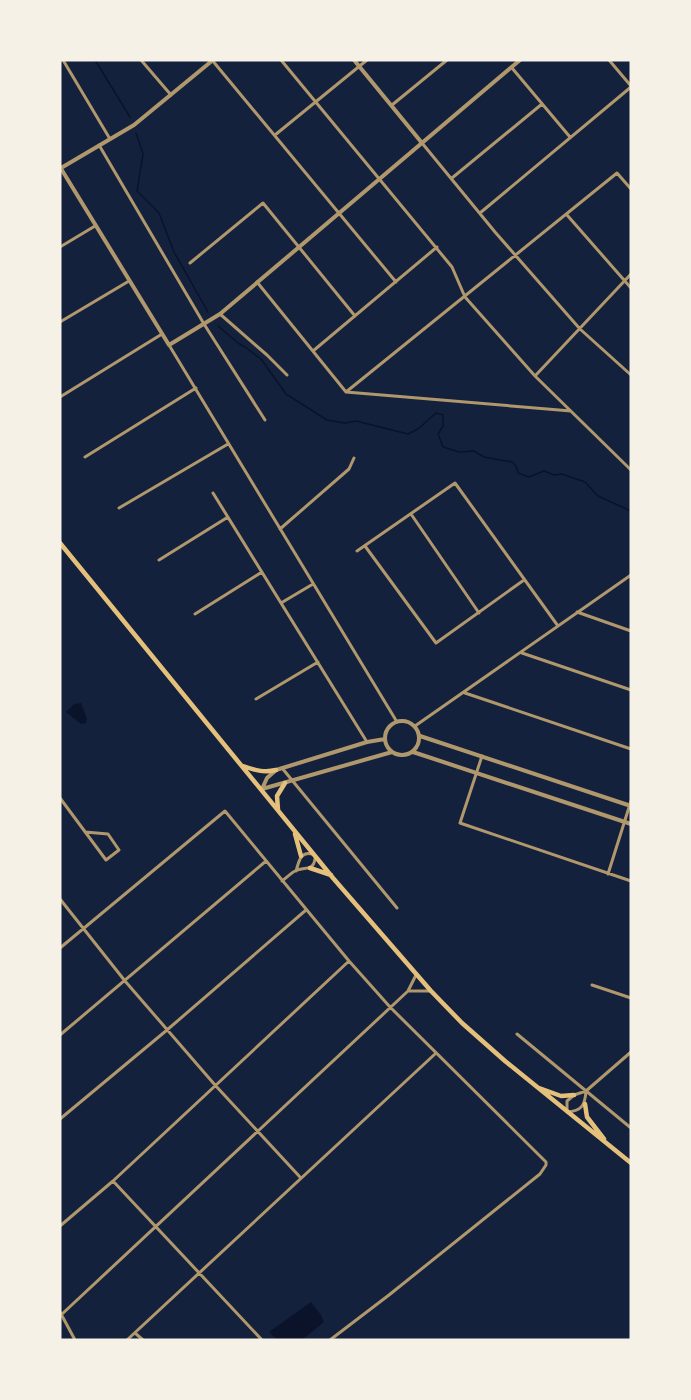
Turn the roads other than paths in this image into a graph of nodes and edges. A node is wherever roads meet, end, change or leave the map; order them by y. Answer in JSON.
{"nodes":[{"id":1,"x":63,"y":60,"type":"edge"},
{"id":2,"x":141,"y":60,"type":"edge"},
{"id":3,"x":213,"y":60,"type":"edge"},
{"id":4,"x":281,"y":60,"type":"edge"},
{"id":5,"x":354,"y":60,"type":"edge"},
{"id":6,"x":368,"y":60,"type":"edge"},
{"id":7,"x":447,"y":60,"type":"edge"},
{"id":8,"x":520,"y":60,"type":"edge"},
{"id":9,"x":609,"y":60,"type":"edge"},
{"id":10,"x":360,"y":66,"type":"junction"},
{"id":11,"x":512,"y":68,"type":"junction"},
{"id":12,"x":631,"y":86,"type":"edge"},
{"id":13,"x":171,"y":95,"type":"junction"},
{"id":14,"x":315,"y":102,"type":"junction"},
{"id":15,"x":542,"y":104,"type":"junction"},
{"id":16,"x":392,"y":105,"type":"junction"},
{"id":17,"x":275,"y":135,"type":"junction"},
{"id":18,"x":570,"y":137,"type":"junction"},
{"id":19,"x":110,"y":139,"type":"junction"},
{"id":20,"x":422,"y":142,"type":"junction"},
{"id":21,"x":99,"y":145,"type":"junction"},
{"id":22,"x":60,"y":168,"type":"edge"},
{"id":23,"x":380,"y":178,"type":"junction"},
{"id":24,"x":452,"y":178,"type":"junction"},
{"id":25,"x":631,"y":189,"type":"edge"},
{"id":26,"x":339,"y":213,"type":"junction"},
{"id":27,"x":480,"y":213,"type":"junction"},
{"id":28,"x":567,"y":214,"type":"junction"},
{"id":29,"x":95,"y":226,"type":"junction"},
{"id":30,"x":299,"y":246,"type":"junction"},
{"id":31,"x":60,"y":247,"type":"edge"},
{"id":32,"x":437,"y":248,"type":"junction"},
{"id":33,"x":516,"y":256,"type":"junction"},
{"id":34,"x":190,"y":263,"type":"dead end"},
{"id":35,"x":631,"y":274,"type":"edge"},
{"id":36,"x":129,"y":281,"type":"junction"},
{"id":37,"x":624,"y":281,"type":"junction"},
{"id":38,"x":257,"y":282,"type":"junction"},
{"id":39,"x":396,"y":282,"type":"junction"},
{"id":40,"x":631,"y":288,"type":"edge"},
{"id":41,"x":465,"y":297,"type":"junction"},
{"id":42,"x":220,"y":314,"type":"junction"},
{"id":43,"x":355,"y":315,"type":"junction"},
{"id":44,"x":60,"y":322,"type":"edge"},
{"id":45,"x":204,"y":324,"type":"junction"},
{"id":46,"x":580,"y":329,"type":"junction"},
{"id":47,"x":162,"y":334,"type":"junction"},
{"id":48,"x":169,"y":345,"type":"junction"},
{"id":49,"x":313,"y":351,"type":"junction"},
{"id":50,"x":287,"y":375,"type":"dead end"},
{"id":51,"x":631,"y":375,"type":"edge"},
{"id":52,"x":535,"y":376,"type":"junction"},
{"id":53,"x":196,"y":388,"type":"junction"},
{"id":54,"x":346,"y":392,"type":"junction"},
{"id":55,"x":60,"y":397,"type":"edge"},
{"id":56,"x":572,"y":411,"type":"junction"},
{"id":57,"x":265,"y":420,"type":"dead end"},
{"id":58,"x":228,"y":444,"type":"junction"},
{"id":59,"x":85,"y":457,"type":"dead end"},
{"id":60,"x":354,"y":458,"type":"dead end"},
{"id":61,"x":631,"y":470,"type":"edge"},
{"id":62,"x":213,"y":493,"type":"dead end"},
{"id":63,"x":119,"y":508,"type":"dead end"},
{"id":64,"x":411,"y":514,"type":"junction"},
{"id":65,"x":228,"y":517,"type":"junction"},
{"id":66,"x":280,"y":529,"type":"junction"},
{"id":67,"x":60,"y":543,"type":"edge"},
{"id":68,"x":365,"y":546,"type":"junction"},
{"id":69,"x":357,"y":551,"type":"dead end"},
{"id":70,"x":159,"y":560,"type":"dead end"},
{"id":71,"x":262,"y":572,"type":"junction"},
{"id":72,"x":631,"y":575,"type":"edge"},
{"id":73,"x":524,"y":580,"type":"junction"},
{"id":74,"x":313,"y":584,"type":"junction"},
{"id":75,"x":281,"y":603,"type":"junction"},
{"id":76,"x":577,"y":612,"type":"junction"},
{"id":77,"x":479,"y":613,"type":"junction"},
{"id":78,"x":195,"y":614,"type":"dead end"},
{"id":79,"x":558,"y":626,"type":"junction"},
{"id":80,"x":631,"y":631,"type":"edge"},
{"id":81,"x":521,"y":652,"type":"junction"},
{"id":82,"x":318,"y":662,"type":"junction"},
{"id":83,"x":631,"y":690,"type":"edge"},
{"id":84,"x":464,"y":692,"type":"junction"},
{"id":85,"x":256,"y":699,"type":"dead end"},
{"id":86,"x":397,"y":722,"type":"junction"},
{"id":87,"x":415,"y":726,"type":"junction"},
{"id":88,"x":420,"y":736,"type":"junction"},
{"id":89,"x":385,"y":739,"type":"junction"},
{"id":90,"x":367,"y":742,"type":"junction"},
{"id":91,"x":631,"y":749,"type":"edge"},
{"id":92,"x":392,"y":752,"type":"junction"},
{"id":93,"x":412,"y":752,"type":"junction"},
{"id":94,"x":482,"y":756,"type":"junction"},
{"id":95,"x":243,"y":766,"type":"junction"},
{"id":96,"x":282,"y":768,"type":"junction"},
{"id":97,"x":276,"y":770,"type":"junction"},
{"id":98,"x":477,"y":773,"type":"junction"},
{"id":99,"x":292,"y":781,"type":"junction"},
{"id":100,"x":285,"y":783,"type":"junction"},
{"id":101,"x":262,"y":789,"type":"junction"},
{"id":102,"x":60,"y":798,"type":"edge"},
{"id":103,"x":630,"y":804,"type":"edge"},
{"id":104,"x":278,"y":810,"type":"junction"},
{"id":105,"x":624,"y":822,"type":"junction"},
{"id":106,"x":631,"y":824,"type":"edge"},
{"id":107,"x":293,"y":828,"type":"junction"},
{"id":108,"x":85,"y":832,"type":"junction"},
{"id":109,"x":315,"y":855,"type":"junction"},
{"id":110,"x":301,"y":856,"type":"junction"},
{"id":111,"x":266,"y":861,"type":"junction"},
{"id":112,"x":310,"y":868,"type":"junction"},
{"id":113,"x":296,"y":871,"type":"junction"},
{"id":114,"x":608,"y":874,"type":"junction"},
{"id":115,"x":331,"y":875,"type":"junction"},
{"id":116,"x":282,"y":881,"type":"junction"},
{"id":117,"x":631,"y":881,"type":"edge"},
{"id":118,"x":60,"y":900,"type":"edge"},
{"id":119,"x":397,"y":908,"type":"dead end"},
{"id":120,"x":306,"y":910,"type":"junction"},
{"id":121,"x":83,"y":928,"type":"junction"},
{"id":122,"x":60,"y":948,"type":"edge"},
{"id":123,"x":349,"y":961,"type":"junction"},
{"id":124,"x":416,"y":975,"type":"junction"},
{"id":125,"x":125,"y":981,"type":"junction"},
{"id":126,"x":592,"y":985,"type":"dead end"},
{"id":127,"x":408,"y":991,"type":"junction"},
{"id":128,"x":431,"y":991,"type":"junction"},
{"id":129,"x":631,"y":998,"type":"edge"},
{"id":130,"x":390,"y":1007,"type":"junction"},
{"id":131,"x":167,"y":1030,"type":"junction"},
{"id":132,"x":517,"y":1034,"type":"dead end"},
{"id":133,"x":60,"y":1035,"type":"edge"},
{"id":134,"x":631,"y":1052,"type":"edge"},
{"id":135,"x":435,"y":1054,"type":"junction"},
{"id":136,"x":629,"y":1056,"type":"edge"},
{"id":137,"x":215,"y":1085,"type":"junction"},
{"id":138,"x":536,"y":1086,"type":"junction"},
{"id":139,"x":586,"y":1091,"type":"junction"},
{"id":140,"x":574,"y":1095,"type":"junction"},
{"id":141,"x":585,"y":1104,"type":"junction"},
{"id":142,"x":567,"y":1112,"type":"junction"},
{"id":143,"x":60,"y":1119,"type":"edge"},
{"id":144,"x":631,"y":1128,"type":"edge"},
{"id":145,"x":258,"y":1131,"type":"junction"},
{"id":146,"x":607,"y":1144,"type":"junction"},
{"id":147,"x":631,"y":1163,"type":"edge"},
{"id":148,"x":301,"y":1177,"type":"junction"},
{"id":149,"x":113,"y":1181,"type":"junction"},
{"id":150,"x":60,"y":1226,"type":"edge"},
{"id":151,"x":155,"y":1227,"type":"junction"},
{"id":152,"x":198,"y":1272,"type":"junction"},
{"id":153,"x":61,"y":1314,"type":"edge"},
{"id":154,"x":135,"y":1333,"type":"junction"},
{"id":155,"x":75,"y":1340,"type":"edge"},
{"id":156,"x":127,"y":1340,"type":"edge"},
{"id":157,"x":143,"y":1340,"type":"edge"},
{"id":158,"x":262,"y":1340,"type":"edge"},
{"id":159,"x":330,"y":1340,"type":"edge"}],
"edges":[{"from":1,"to":19,"type":"street"},
{"from":2,"to":13,"type":"street"},
{"from":3,"to":13,"type":"street"},
{"from":3,"to":17,"type":"street"},
{"from":4,"to":14,"type":"street"},
{"from":5,"to":10,"type":"street"},
{"from":6,"to":10,"type":"street"},
{"from":7,"to":16,"type":"street"},
{"from":8,"to":11,"type":"street"},
{"from":9,"to":12,"type":"street"},
{"from":10,"to":14,"type":"street"},
{"from":10,"to":16,"type":"street"},
{"from":11,"to":15,"type":"street"},
{"from":11,"to":20,"type":"street"},
{"from":12,"to":18,"type":"street"},
{"from":13,"to":19,"type":"street"},
{"from":14,"to":17,"type":"street"},
{"from":14,"to":23,"type":"street"},
{"from":15,"to":18,"type":"street"},
{"from":15,"to":24,"type":"street"},
{"from":16,"to":20,"type":"street"},
{"from":17,"to":26,"type":"street"},
{"from":18,"to":27,"type":"street"},
{"from":19,"to":21,"type":"street"},
{"from":20,"to":23,"type":"street"},
{"from":20,"to":24,"type":"street"},
{"from":21,"to":22,"type":"street"},
{"from":21,"to":45,"type":"street"},
{"from":22,"to":29,"type":"street"},
{"from":23,"to":26,"type":"street"},
{"from":23,"to":32,"type":"street"},
{"from":24,"to":27,"type":"street"},
{"from":25,"to":28,"type":"street"},
{"from":26,"to":30,"type":"street"},
{"from":26,"to":39,"type":"street"},
{"from":27,"to":33,"type":"street"},
{"from":28,"to":33,"type":"street"},
{"from":28,"to":37,"type":"street"},
{"from":29,"to":31,"type":"street"},
{"from":29,"to":36,"type":"street"},
{"from":30,"to":34,"type":"street"},
{"from":30,"to":38,"type":"street"},
{"from":30,"to":43,"type":"street"},
{"from":32,"to":39,"type":"street"},
{"from":32,"to":41,"type":"street"},
{"from":33,"to":41,"type":"street"},
{"from":33,"to":46,"type":"street"},
{"from":35,"to":37,"type":"street"},
{"from":36,"to":44,"type":"street"},
{"from":36,"to":47,"type":"street"},
{"from":37,"to":40,"type":"street"},
{"from":37,"to":46,"type":"street"},
{"from":38,"to":42,"type":"street"},
{"from":38,"to":49,"type":"street"},
{"from":39,"to":43,"type":"street"},
{"from":41,"to":52,"type":"street"},
{"from":41,"to":54,"type":"street"},
{"from":42,"to":45,"type":"street"},
{"from":42,"to":50,"type":"street"},
{"from":43,"to":49,"type":"street"},
{"from":45,"to":48,"type":"street"},
{"from":45,"to":57,"type":"street"},
{"from":46,"to":51,"type":"street"},
{"from":46,"to":52,"type":"street"},
{"from":47,"to":48,"type":"street"},
{"from":47,"to":55,"type":"street"},
{"from":48,"to":53,"type":"street"},
{"from":49,"to":54,"type":"street"},
{"from":52,"to":56,"type":"street"},
{"from":53,"to":58,"type":"street"},
{"from":53,"to":59,"type":"street"},
{"from":54,"to":56,"type":"street"},
{"from":56,"to":61,"type":"street"},
{"from":58,"to":63,"type":"street"},
{"from":58,"to":66,"type":"street"},
{"from":60,"to":66,"type":"street"},
{"from":62,"to":65,"type":"street"},
{"from":64,"to":68,"type":"street"},
{"from":64,"to":73,"type":"street"},
{"from":64,"to":77,"type":"street"},
{"from":65,"to":70,"type":"street"},
{"from":65,"to":71,"type":"street"},
{"from":66,"to":74,"type":"street"},
{"from":67,"to":95,"type":"highway"},
{"from":68,"to":69,"type":"street"},
{"from":68,"to":77,"type":"street"},
{"from":71,"to":75,"type":"street"},
{"from":71,"to":78,"type":"street"},
{"from":72,"to":76,"type":"street"},
{"from":73,"to":77,"type":"street"},
{"from":73,"to":79,"type":"street"},
{"from":74,"to":75,"type":"street"},
{"from":74,"to":86,"type":"street"},
{"from":75,"to":82,"type":"street"},
{"from":76,"to":79,"type":"street"},
{"from":76,"to":80,"type":"street"},
{"from":79,"to":81,"type":"street"},
{"from":81,"to":83,"type":"street"},
{"from":81,"to":84,"type":"street"},
{"from":82,"to":85,"type":"street"},
{"from":82,"to":90,"type":"street"},
{"from":84,"to":87,"type":"street"},
{"from":84,"to":91,"type":"street"},
{"from":86,"to":87,"type":"street"},
{"from":86,"to":89,"type":"street"},
{"from":87,"to":88,"type":"street"},
{"from":88,"to":93,"type":"street"},
{"from":88,"to":94,"type":"street"},
{"from":89,"to":90,"type":"street"},
{"from":89,"to":92,"type":"street"},
{"from":90,"to":96,"type":"street"},
{"from":92,"to":93,"type":"street"},
{"from":92,"to":99,"type":"street"},
{"from":93,"to":98,"type":"street"},
{"from":94,"to":98,"type":"street"},
{"from":94,"to":103,"type":"street"},
{"from":95,"to":97,"type":"highway"},
{"from":95,"to":101,"type":"highway"},
{"from":96,"to":97,"type":"street"},
{"from":96,"to":99,"type":"street"},
{"from":97,"to":101,"type":"street"},
{"from":98,"to":105,"type":"street"},
{"from":98,"to":114,"type":"street"},
{"from":99,"to":100,"type":"street"},
{"from":99,"to":119,"type":"street"},
{"from":100,"to":101,"type":"street"},
{"from":100,"to":104,"type":"highway"},
{"from":101,"to":104,"type":"highway"},
{"from":102,"to":108,"type":"street"},
{"from":103,"to":105,"type":"street"},
{"from":104,"to":107,"type":"highway"},
{"from":105,"to":106,"type":"street"},
{"from":105,"to":114,"type":"street"},
{"from":107,"to":109,"type":"highway"},
{"from":107,"to":110,"type":"highway"},
{"from":108,"to":108,"type":"street"},
{"from":109,"to":110,"type":"street"},
{"from":109,"to":112,"type":"street"},
{"from":109,"to":115,"type":"highway"},
{"from":110,"to":113,"type":"street"},
{"from":111,"to":116,"type":"street"},
{"from":111,"to":121,"type":"street"},
{"from":111,"to":125,"type":"street"},
{"from":112,"to":113,"type":"street"},
{"from":112,"to":115,"type":"highway"},
{"from":113,"to":116,"type":"street"},
{"from":114,"to":117,"type":"street"},
{"from":115,"to":124,"type":"highway"},
{"from":116,"to":120,"type":"street"},
{"from":118,"to":121,"type":"street"},
{"from":120,"to":123,"type":"street"},
{"from":120,"to":131,"type":"street"},
{"from":121,"to":122,"type":"street"},
{"from":121,"to":125,"type":"street"},
{"from":123,"to":130,"type":"street"},
{"from":123,"to":137,"type":"street"},
{"from":124,"to":127,"type":"street"},
{"from":124,"to":128,"type":"highway"},
{"from":125,"to":131,"type":"street"},
{"from":125,"to":133,"type":"street"},
{"from":126,"to":129,"type":"street"},
{"from":127,"to":128,"type":"street"},
{"from":127,"to":130,"type":"street"},
{"from":128,"to":138,"type":"highway"},
{"from":130,"to":135,"type":"street"},
{"from":130,"to":145,"type":"street"},
{"from":131,"to":137,"type":"street"},
{"from":131,"to":143,"type":"street"},
{"from":132,"to":139,"type":"street"},
{"from":134,"to":136,"type":"street"},
{"from":135,"to":148,"type":"street"},
{"from":135,"to":159,"type":"street"},
{"from":136,"to":139,"type":"street"},
{"from":137,"to":145,"type":"street"},
{"from":137,"to":149,"type":"street"},
{"from":138,"to":140,"type":"highway"},
{"from":138,"to":142,"type":"highway"},
{"from":139,"to":140,"type":"street"},
{"from":139,"to":141,"type":"street"},
{"from":139,"to":144,"type":"street"},
{"from":140,"to":142,"type":"street"},
{"from":141,"to":142,"type":"street"},
{"from":141,"to":146,"type":"highway"},
{"from":142,"to":146,"type":"highway"},
{"from":145,"to":148,"type":"street"},
{"from":145,"to":151,"type":"street"},
{"from":146,"to":147,"type":"highway"},
{"from":148,"to":152,"type":"street"},
{"from":149,"to":150,"type":"street"},
{"from":149,"to":151,"type":"street"},
{"from":151,"to":152,"type":"street"},
{"from":151,"to":153,"type":"street"},
{"from":152,"to":154,"type":"street"},
{"from":152,"to":158,"type":"street"},
{"from":153,"to":155,"type":"street"},
{"from":154,"to":156,"type":"street"},
{"from":154,"to":157,"type":"street"}]}
